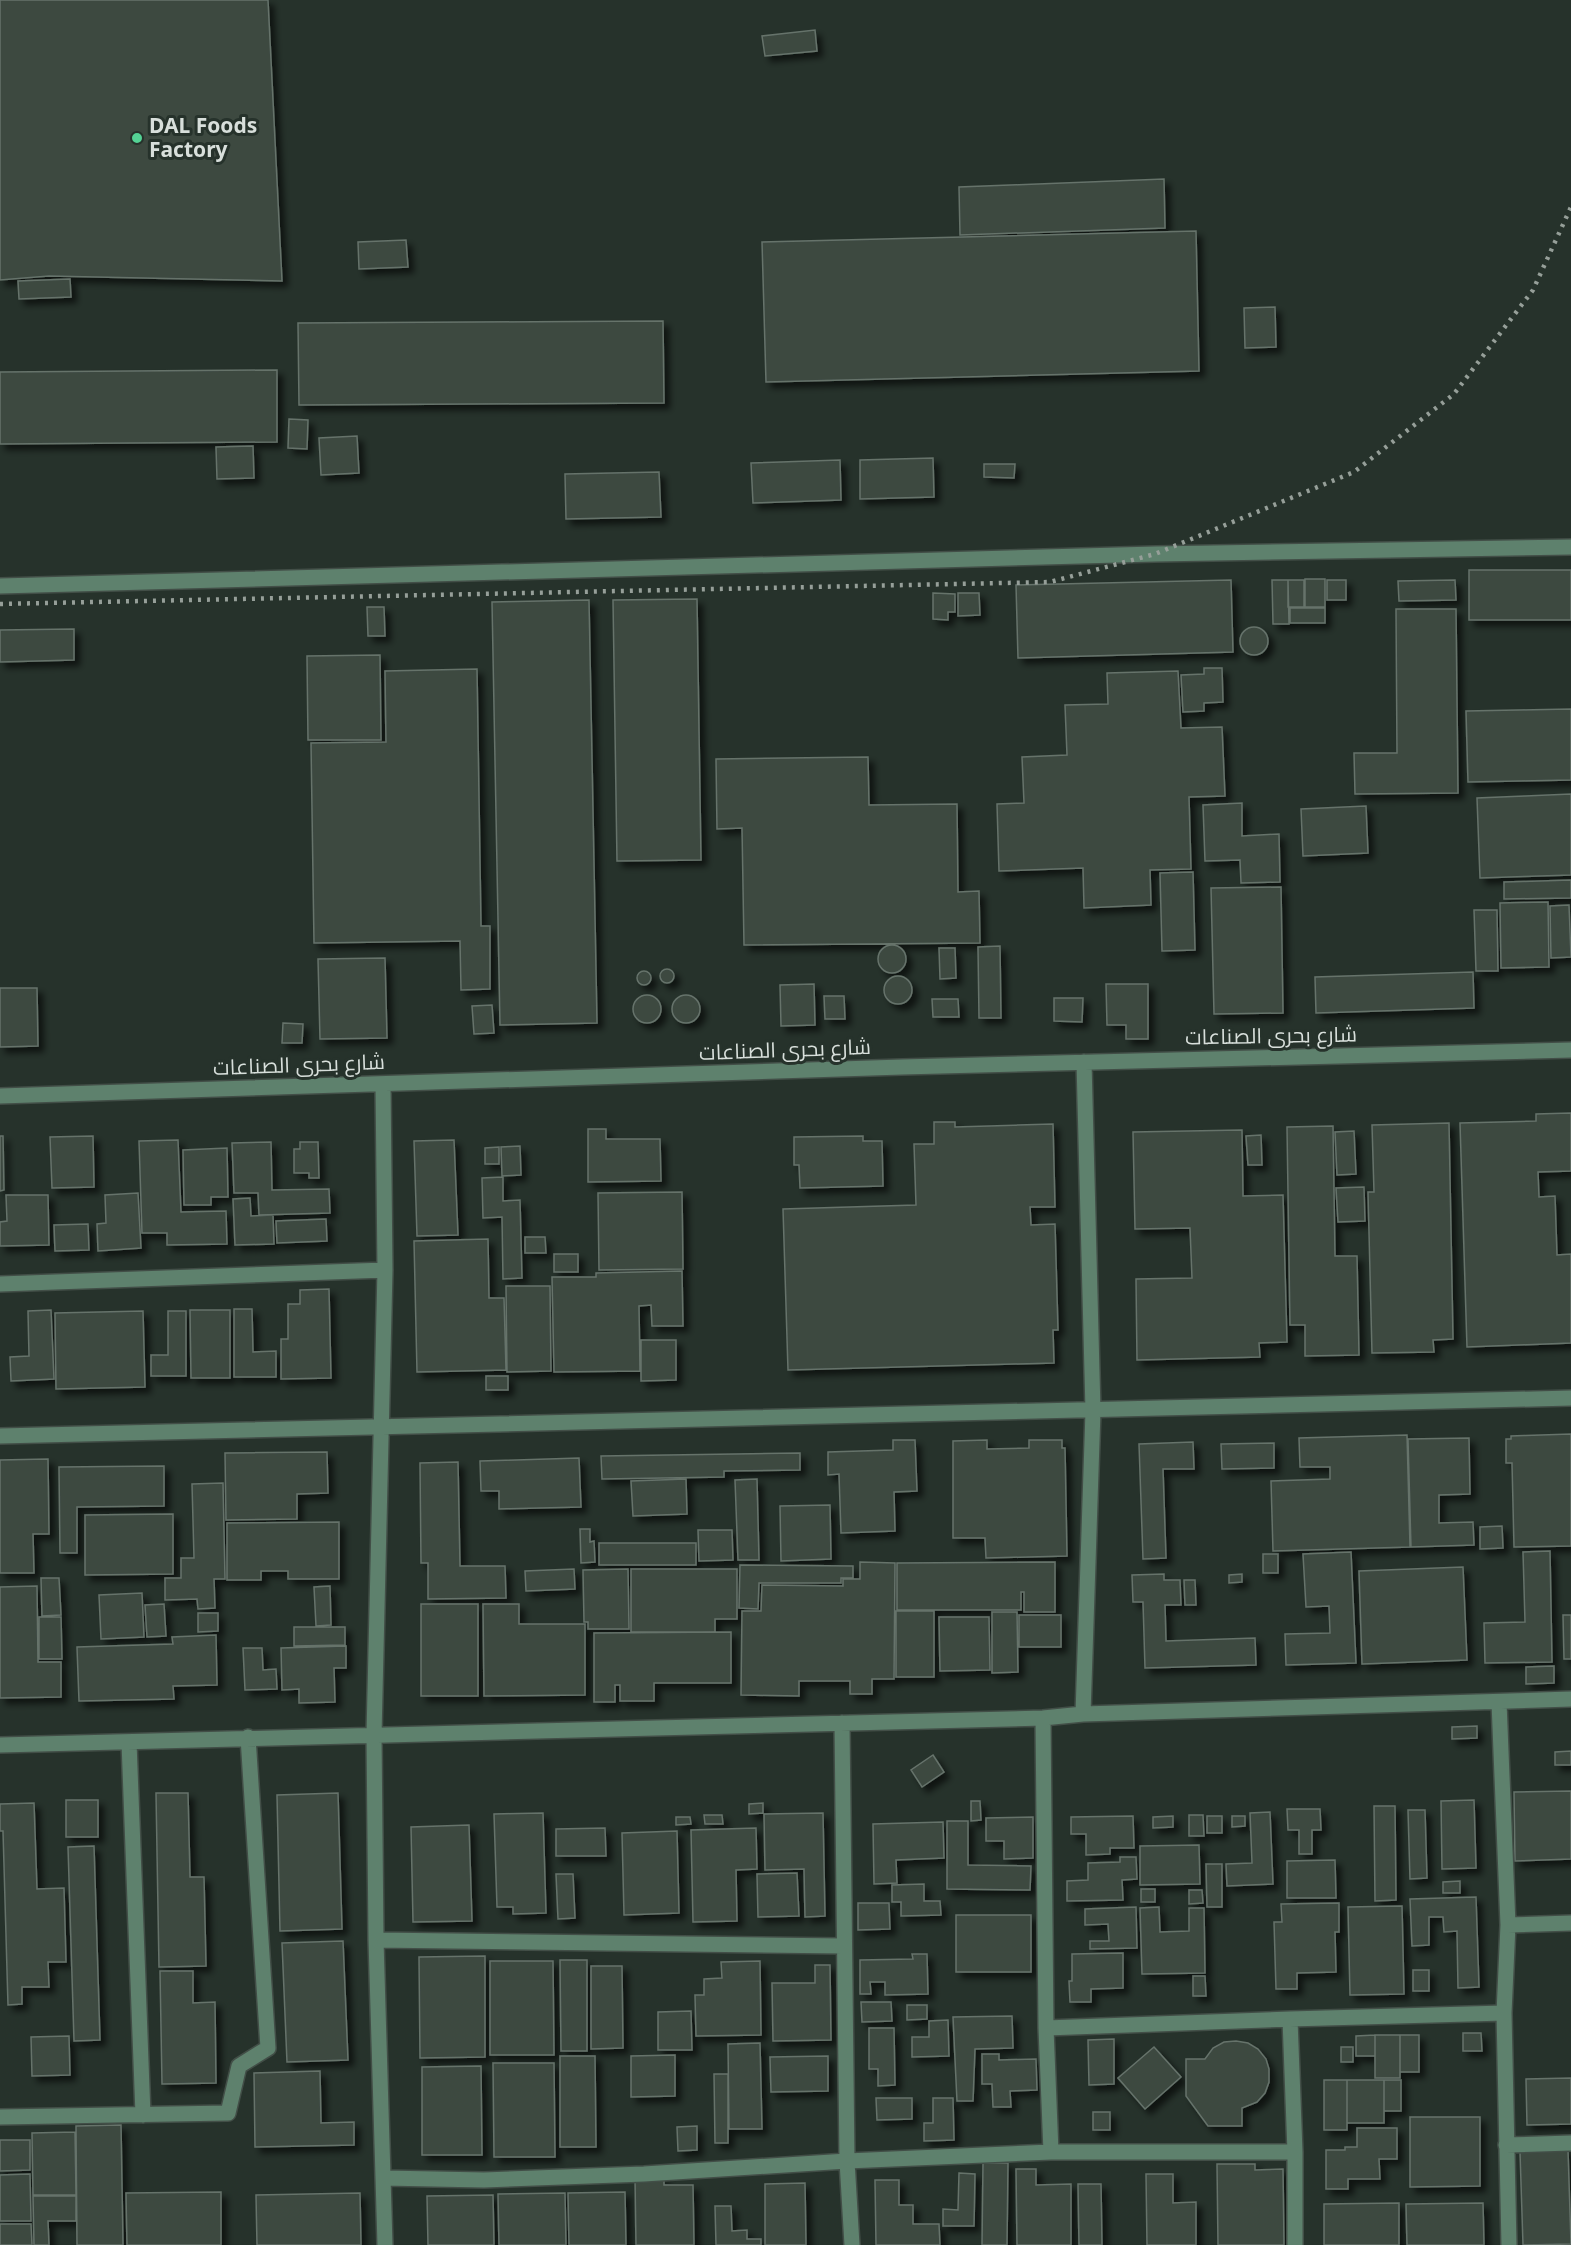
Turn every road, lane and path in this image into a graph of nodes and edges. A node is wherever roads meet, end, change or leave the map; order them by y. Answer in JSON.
{"nodes":[{"id":1,"x":1571,"y":547,"type":"edge"},
{"id":2,"x":0,"y":586,"type":"edge"},
{"id":3,"x":1571,"y":1050,"type":"edge"},
{"id":4,"x":1084,"y":1062,"type":"junction"},
{"id":5,"x":383,"y":1084,"type":"junction"},
{"id":6,"x":0,"y":1096,"type":"edge"},
{"id":7,"x":385,"y":1270,"type":"junction"},
{"id":8,"x":0,"y":1284,"type":"edge"},
{"id":9,"x":1571,"y":1398,"type":"edge"},
{"id":10,"x":1093,"y":1411,"type":"junction"},
{"id":11,"x":382,"y":1427,"type":"junction"},
{"id":12,"x":0,"y":1436,"type":"edge"},
{"id":13,"x":1571,"y":1699,"type":"edge"},
{"id":14,"x":1499,"y":1702,"type":"junction"},
{"id":15,"x":1083,"y":1714,"type":"junction"},
{"id":16,"x":1043,"y":1718,"type":"junction"},
{"id":17,"x":842,"y":1724,"type":"junction"},
{"id":18,"x":374,"y":1735,"type":"junction"},
{"id":19,"x":248,"y":1737,"type":"junction"},
{"id":20,"x":129,"y":1742,"type":"junction"},
{"id":21,"x":0,"y":1745,"type":"edge"},
{"id":22,"x":1571,"y":1923,"type":"edge"},
{"id":23,"x":1508,"y":1925,"type":"junction"},
{"id":24,"x":376,"y":1940,"type":"junction"},
{"id":25,"x":843,"y":1946,"type":"junction"},
{"id":26,"x":1504,"y":2013,"type":"junction"},
{"id":27,"x":1290,"y":2019,"type":"junction"},
{"id":28,"x":1046,"y":2028,"type":"junction"},
{"id":29,"x":143,"y":2115,"type":"junction"},
{"id":30,"x":0,"y":2117,"type":"edge"},
{"id":31,"x":1571,"y":2143,"type":"edge"},
{"id":32,"x":1506,"y":2145,"type":"junction"},
{"id":33,"x":1051,"y":2152,"type":"junction"},
{"id":34,"x":1295,"y":2152,"type":"junction"},
{"id":35,"x":847,"y":2161,"type":"junction"},
{"id":36,"x":384,"y":2178,"type":"junction"},
{"id":37,"x":386,"y":2245,"type":"edge"},
{"id":38,"x":852,"y":2245,"type":"edge"},
{"id":39,"x":1295,"y":2245,"type":"edge"},
{"id":40,"x":1509,"y":2245,"type":"edge"}],
"edges":[{"from":1,"to":2,"type":"street"},
{"from":3,"to":4,"type":"street","name":"شارع بحرى الصناعات"},
{"from":4,"to":5,"type":"street","name":"شارع بحرى الصناعات"},
{"from":4,"to":10,"type":"street"},
{"from":5,"to":6,"type":"street","name":"شارع بحرى الصناعات"},
{"from":5,"to":7,"type":"street"},
{"from":7,"to":8,"type":"street"},
{"from":7,"to":11,"type":"street"},
{"from":9,"to":10,"type":"street"},
{"from":10,"to":11,"type":"street"},
{"from":10,"to":15,"type":"street"},
{"from":11,"to":12,"type":"street"},
{"from":11,"to":18,"type":"street"},
{"from":13,"to":14,"type":"street"},
{"from":14,"to":15,"type":"street"},
{"from":14,"to":23,"type":"street"},
{"from":15,"to":16,"type":"street"},
{"from":16,"to":17,"type":"street"},
{"from":16,"to":28,"type":"street"},
{"from":17,"to":18,"type":"street"},
{"from":17,"to":25,"type":"street"},
{"from":18,"to":19,"type":"street"},
{"from":18,"to":24,"type":"street"},
{"from":19,"to":20,"type":"street"},
{"from":19,"to":29,"type":"street"},
{"from":20,"to":21,"type":"street"},
{"from":20,"to":29,"type":"street"},
{"from":22,"to":23,"type":"street"},
{"from":23,"to":26,"type":"street"},
{"from":24,"to":25,"type":"street"},
{"from":24,"to":36,"type":"street"},
{"from":25,"to":35,"type":"street"},
{"from":26,"to":27,"type":"street"},
{"from":26,"to":32,"type":"street"},
{"from":27,"to":28,"type":"street"},
{"from":27,"to":34,"type":"street"},
{"from":28,"to":33,"type":"street"},
{"from":29,"to":30,"type":"street"},
{"from":31,"to":32,"type":"street"},
{"from":32,"to":40,"type":"street"},
{"from":33,"to":34,"type":"street"},
{"from":33,"to":35,"type":"street"},
{"from":34,"to":39,"type":"street"},
{"from":35,"to":36,"type":"street"},
{"from":35,"to":38,"type":"street"},
{"from":36,"to":37,"type":"street"}]}
